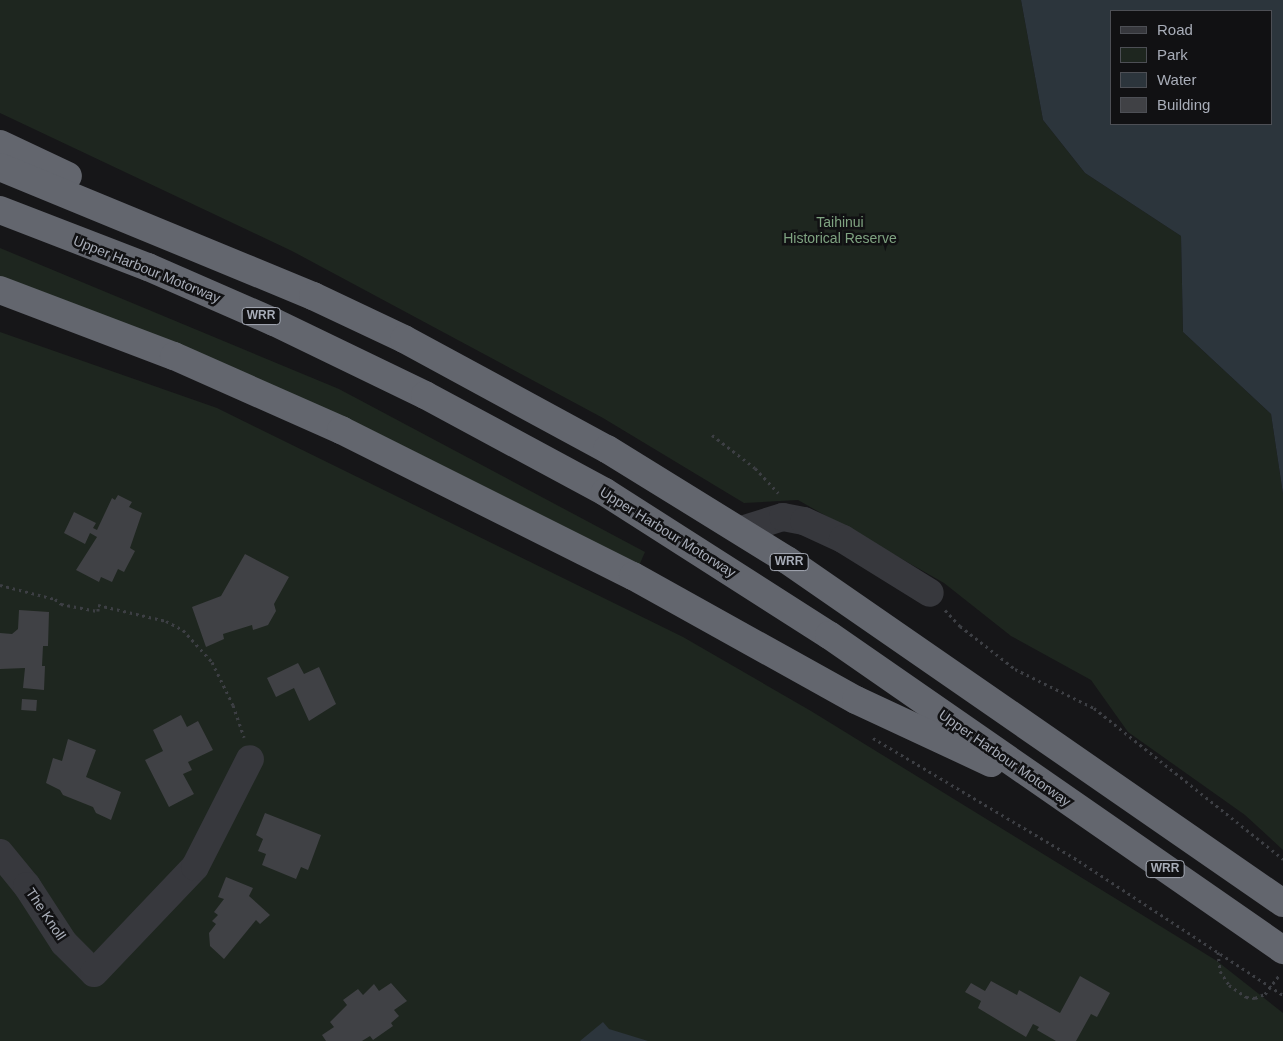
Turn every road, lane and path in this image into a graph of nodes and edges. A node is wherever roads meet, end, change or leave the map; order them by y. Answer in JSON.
{"nodes":[{"id":1,"x":0,"y":144,"type":"edge"},
{"id":2,"x":0,"y":167,"type":"edge"},
{"id":3,"x":0,"y":210,"type":"edge"},
{"id":4,"x":264,"y":274,"type":"junction"},
{"id":5,"x":0,"y":290,"type":"edge"},
{"id":6,"x":712,"y":435,"type":"dead end"},
{"id":7,"x":804,"y":521,"type":"junction"},
{"id":8,"x":741,"y":530,"type":"junction"},
{"id":9,"x":0,"y":585,"type":"edge"},
{"id":10,"x":930,"y":593,"type":"joint"},
{"id":11,"x":867,"y":734,"type":"dead end"},
{"id":12,"x":250,"y":759,"type":"joint"},
{"id":13,"x":1060,"y":796,"type":"junction"},
{"id":14,"x":0,"y":853,"type":"edge"},
{"id":15,"x":1283,"y":860,"type":"edge"},
{"id":16,"x":1283,"y":903,"type":"edge"},
{"id":17,"x":1277,"y":945,"type":"edge"},
{"id":18,"x":1218,"y":952,"type":"junction"},
{"id":19,"x":1283,"y":970,"type":"edge"},
{"id":20,"x":1283,"y":996,"type":"edge"}],
"edges":[{"from":1,"to":4,"type":"highway"},
{"from":2,"to":4,"type":"highway","number":"WRR"},
{"from":3,"to":13,"type":"highway","name":"Upper Harbour Motorway","number":"WRR"},
{"from":4,"to":8,"type":"highway","number":"WRR"},
{"from":5,"to":13,"type":"highway"},
{"from":6,"to":7,"type":"path"},
{"from":7,"to":8,"type":"street"},
{"from":7,"to":10,"type":"street"},
{"from":8,"to":16,"type":"highway","number":"WRR"},
{"from":9,"to":12,"type":"path"},
{"from":10,"to":15,"type":"path"},
{"from":11,"to":18,"type":"path"},
{"from":12,"to":14,"type":"street","name":"The Knoll"},
{"from":13,"to":17,"type":"highway","name":"Upper Harbour Motorway","number":"WRR"},
{"from":18,"to":19,"type":"path"},
{"from":18,"to":20,"type":"path"}]}
